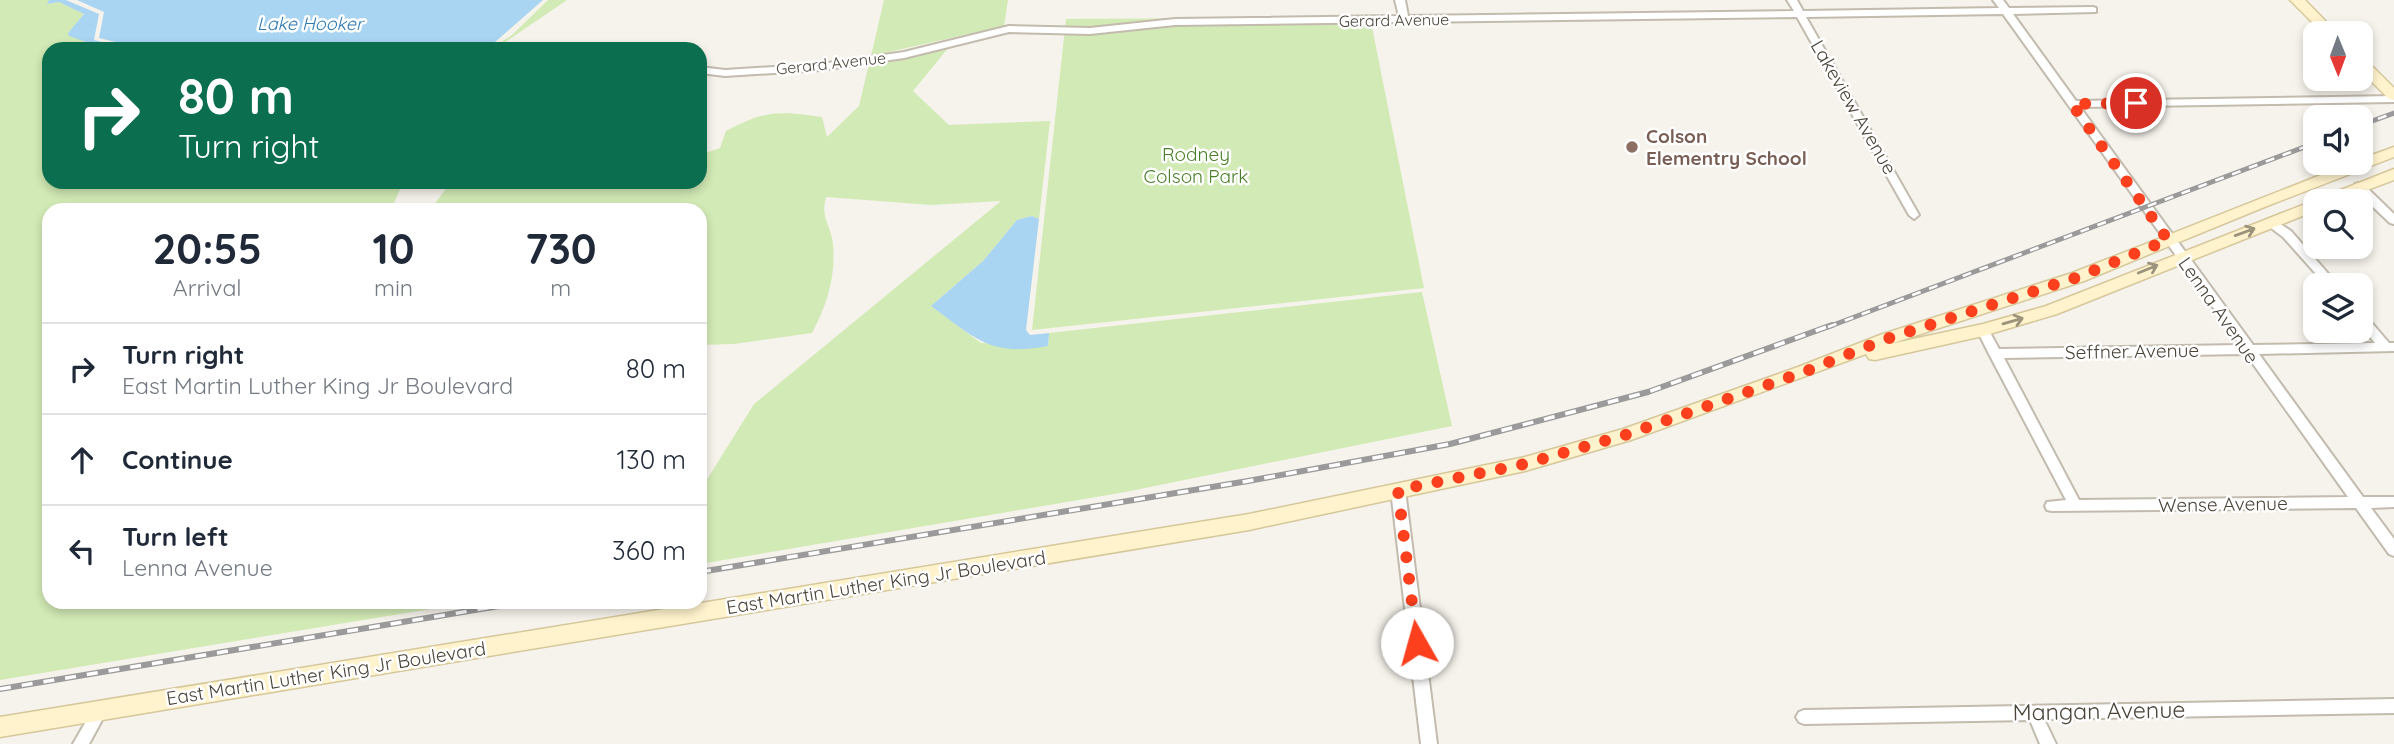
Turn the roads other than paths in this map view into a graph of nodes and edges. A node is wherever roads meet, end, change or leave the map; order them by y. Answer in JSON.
{"nodes":[{"id":1,"x":1400,"y":0,"type":"edge"},
{"id":2,"x":1792,"y":0,"type":"edge"},
{"id":3,"x":1998,"y":0,"type":"edge"},
{"id":4,"x":2297,"y":0,"type":"edge"},
{"id":5,"x":2093,"y":10,"type":"dead end"},
{"id":6,"x":2008,"y":13,"type":"junction"},
{"id":7,"x":1800,"y":15,"type":"junction"},
{"id":8,"x":1404,"y":20,"type":"junction"},
{"id":9,"x":2318,"y":21,"type":"edge"},
{"id":10,"x":707,"y":71,"type":"edge"},
{"id":11,"x":2373,"y":75,"type":"edge"},
{"id":12,"x":2394,"y":97,"type":"edge"},
{"id":13,"x":2072,"y":104,"type":"junction"},
{"id":14,"x":2394,"y":152,"type":"edge"},
{"id":15,"x":2394,"y":174,"type":"edge"},
{"id":16,"x":2359,"y":187,"type":"junction"},
{"id":17,"x":2354,"y":189,"type":"edge"},
{"id":18,"x":2303,"y":210,"type":"edge"},
{"id":19,"x":1914,"y":215,"type":"dead end"},
{"id":20,"x":2394,"y":220,"type":"edge"},
{"id":21,"x":2271,"y":222,"type":"junction"},
{"id":22,"x":2168,"y":240,"type":"junction"},
{"id":23,"x":2181,"y":256,"type":"junction"},
{"id":24,"x":2321,"y":273,"type":"edge"},
{"id":25,"x":1983,"y":330,"type":"junction"},
{"id":26,"x":2373,"y":330,"type":"edge"},
{"id":27,"x":2390,"y":347,"type":"edge"},
{"id":28,"x":2247,"y":349,"type":"junction"},
{"id":29,"x":1995,"y":354,"type":"junction"},
{"id":30,"x":1804,"y":372,"type":"junction"},
{"id":31,"x":1398,"y":490,"type":"junction"},
{"id":32,"x":2360,"y":502,"type":"junction"},
{"id":33,"x":2394,"y":502,"type":"edge"},
{"id":34,"x":2075,"y":505,"type":"junction"},
{"id":35,"x":2052,"y":506,"type":"dead end"},
{"id":36,"x":2394,"y":550,"type":"edge"},
{"id":37,"x":2394,"y":706,"type":"edge"},
{"id":38,"x":101,"y":709,"type":"junction"},
{"id":39,"x":2034,"y":712,"type":"junction"},
{"id":40,"x":1804,"y":717,"type":"dead end"},
{"id":41,"x":0,"y":727,"type":"edge"},
{"id":42,"x":81,"y":744,"type":"edge"},
{"id":43,"x":1429,"y":744,"type":"edge"},
{"id":44,"x":2048,"y":744,"type":"edge"}],
"edges":[{"from":1,"to":8,"type":"street"},
{"from":2,"to":7,"type":"street","name":"Lakeview Avenue"},
{"from":3,"to":6,"type":"street","name":"Lenna Avenue"},
{"from":4,"to":9,"type":"main road"},
{"from":5,"to":6,"type":"street","name":"Gerard Avenue"},
{"from":6,"to":7,"type":"street","name":"Gerard Avenue"},
{"from":6,"to":13,"type":"street","name":"Lenna Avenue"},
{"from":7,"to":8,"type":"street","name":"Gerard Avenue"},
{"from":7,"to":19,"type":"street","name":"Lakeview Avenue"},
{"from":8,"to":10,"type":"street","name":"Gerard Avenue"},
{"from":11,"to":12,"type":"main road"},
{"from":12,"to":13,"type":"street"},
{"from":13,"to":22,"type":"street","name":"Lenna Avenue"},
{"from":14,"to":22,"type":"main road"},
{"from":15,"to":16,"type":"main road"},
{"from":16,"to":17,"type":"main road"},
{"from":16,"to":20,"type":"street"},
{"from":18,"to":21,"type":"main road"},
{"from":23,"to":21,"type":"main road","one_way":true},
{"from":21,"to":24,"type":"street"},
{"from":22,"to":23,"type":"street","name":"Lenna Avenue"},
{"from":22,"to":30,"type":"main road"},
{"from":25,"to":23,"type":"main road","one_way":true},
{"from":23,"to":28,"type":"street","name":"Lenna Avenue"},
{"from":25,"to":29,"type":"street"},
{"from":25,"to":30,"type":"main road"},
{"from":26,"to":27,"type":"street"},
{"from":27,"to":28,"type":"street","name":"Seffner Avenue"},
{"from":28,"to":29,"type":"street","name":"Seffner Avenue"},
{"from":28,"to":32,"type":"street","name":"Lenna Avenue"},
{"from":29,"to":34,"type":"street"},
{"from":30,"to":31,"type":"main road","name":"East Martin Luther King Jr Boulevard"},
{"from":31,"to":38,"type":"main road","name":"East Martin Luther King Jr Boulevard"},
{"from":31,"to":43,"type":"street"},
{"from":32,"to":33,"type":"street","name":"Wense Avenue"},
{"from":32,"to":34,"type":"street","name":"Wense Avenue"},
{"from":32,"to":36,"type":"street","name":"Lenna Avenue"},
{"from":34,"to":35,"type":"street","name":"Wense Avenue"},
{"from":37,"to":39,"type":"street","name":"Mangan Avenue"},
{"from":38,"to":41,"type":"main road","name":"East Martin Luther King Jr Boulevard"},
{"from":38,"to":42,"type":"street"},
{"from":39,"to":40,"type":"street","name":"Mangan Avenue"},
{"from":39,"to":44,"type":"street"}]}
